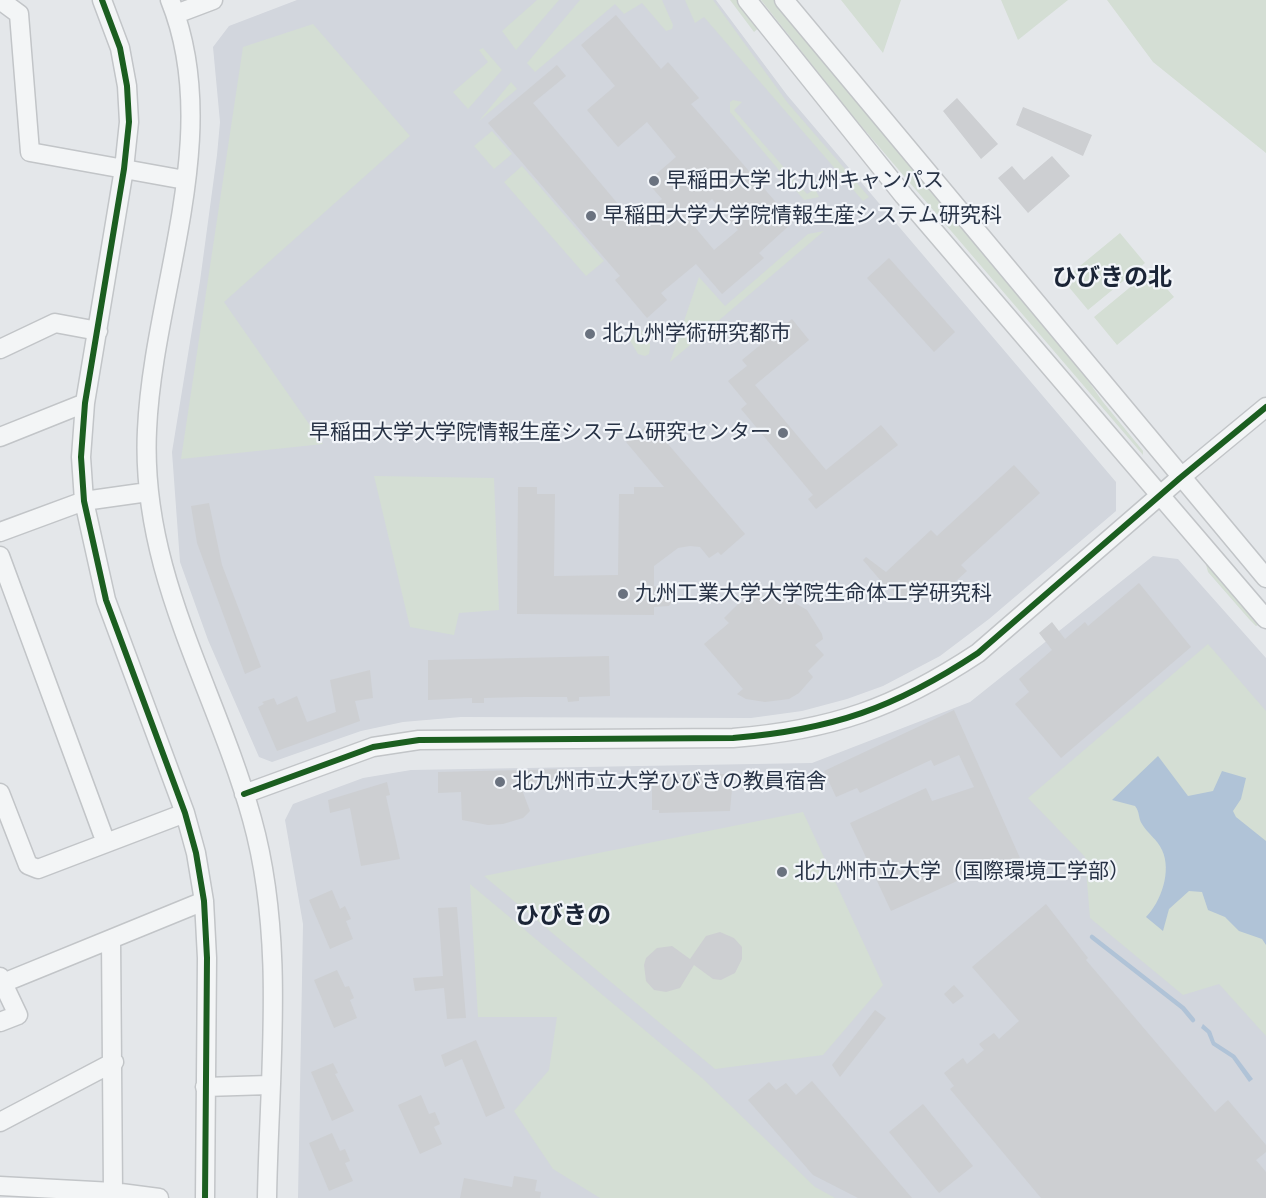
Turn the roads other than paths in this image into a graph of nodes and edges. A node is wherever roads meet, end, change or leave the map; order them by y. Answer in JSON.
{"nodes":[{"id":1,"x":0,"y":0,"type":"edge"},
{"id":2,"x":102,"y":0,"type":"edge"},
{"id":3,"x":213,"y":0,"type":"edge"},
{"id":4,"x":747,"y":0,"type":"edge"},
{"id":5,"x":784,"y":0,"type":"edge"},
{"id":6,"x":173,"y":7,"type":"edge"},
{"id":7,"x":124,"y":169,"type":"junction"},
{"id":8,"x":185,"y":180,"type":"junction"},
{"id":9,"x":98,"y":331,"type":"junction"},
{"id":10,"x":0,"y":349,"type":"edge"},
{"id":11,"x":85,"y":403,"type":"junction"},
{"id":12,"x":1266,"y":407,"type":"edge"},
{"id":13,"x":0,"y":437,"type":"edge"},
{"id":14,"x":1180,"y":478,"type":"junction"},
{"id":15,"x":148,"y":492,"type":"junction"},
{"id":16,"x":1159,"y":496,"type":"junction"},
{"id":17,"x":84,"y":501,"type":"junction"},
{"id":18,"x":0,"y":532,"type":"edge"},
{"id":19,"x":0,"y":555,"type":"edge"},
{"id":20,"x":1266,"y":578,"type":"edge"},
{"id":21,"x":1266,"y":619,"type":"edge"},
{"id":22,"x":0,"y":793,"type":"edge"},
{"id":23,"x":244,"y":794,"type":"junction"},
{"id":24,"x":185,"y":813,"type":"junction"},
{"id":25,"x":106,"y":843,"type":"junction"},
{"id":26,"x":204,"y":901,"type":"junction"},
{"id":27,"x":111,"y":939,"type":"junction"},
{"id":28,"x":2,"y":980,"type":"edge"},
{"id":29,"x":0,"y":1022,"type":"edge"},
{"id":30,"x":114,"y":1062,"type":"junction"},
{"id":31,"x":269,"y":1085,"type":"junction"},
{"id":32,"x":205,"y":1087,"type":"junction"},
{"id":33,"x":0,"y":1122,"type":"edge"},
{"id":34,"x":0,"y":1186,"type":"edge"},
{"id":35,"x":113,"y":1192,"type":"junction"},
{"id":36,"x":159,"y":1198,"type":"edge"},
{"id":37,"x":205,"y":1198,"type":"edge"},
{"id":38,"x":267,"y":1198,"type":"edge"}],
"edges":[{"from":1,"to":7,"type":"street"},
{"from":2,"to":7,"type":"street"},
{"from":3,"to":6,"type":"street"},
{"from":4,"to":16,"type":"street"},
{"from":5,"to":14,"type":"street"},
{"from":6,"to":8,"type":"street"},
{"from":7,"to":8,"type":"street"},
{"from":7,"to":9,"type":"street"},
{"from":8,"to":15,"type":"street"},
{"from":9,"to":10,"type":"street"},
{"from":9,"to":11,"type":"street"},
{"from":11,"to":13,"type":"street"},
{"from":11,"to":17,"type":"street"},
{"from":12,"to":14,"type":"street"},
{"from":14,"to":16,"type":"street"},
{"from":14,"to":20,"type":"street"},
{"from":15,"to":17,"type":"street"},
{"from":15,"to":23,"type":"street"},
{"from":16,"to":21,"type":"street"},
{"from":16,"to":23,"type":"street"},
{"from":17,"to":18,"type":"street"},
{"from":17,"to":24,"type":"street"},
{"from":19,"to":25,"type":"street"},
{"from":22,"to":25,"type":"street"},
{"from":23,"to":31,"type":"street"},
{"from":24,"to":25,"type":"street"},
{"from":24,"to":26,"type":"street"},
{"from":26,"to":27,"type":"street"},
{"from":26,"to":32,"type":"street"},
{"from":27,"to":28,"type":"street"},
{"from":27,"to":30,"type":"street"},
{"from":28,"to":29,"type":"street"},
{"from":30,"to":33,"type":"street"},
{"from":30,"to":35,"type":"street"},
{"from":31,"to":32,"type":"street"},
{"from":31,"to":38,"type":"street"},
{"from":32,"to":37,"type":"street"},
{"from":34,"to":35,"type":"street"},
{"from":35,"to":36,"type":"street"}]}
